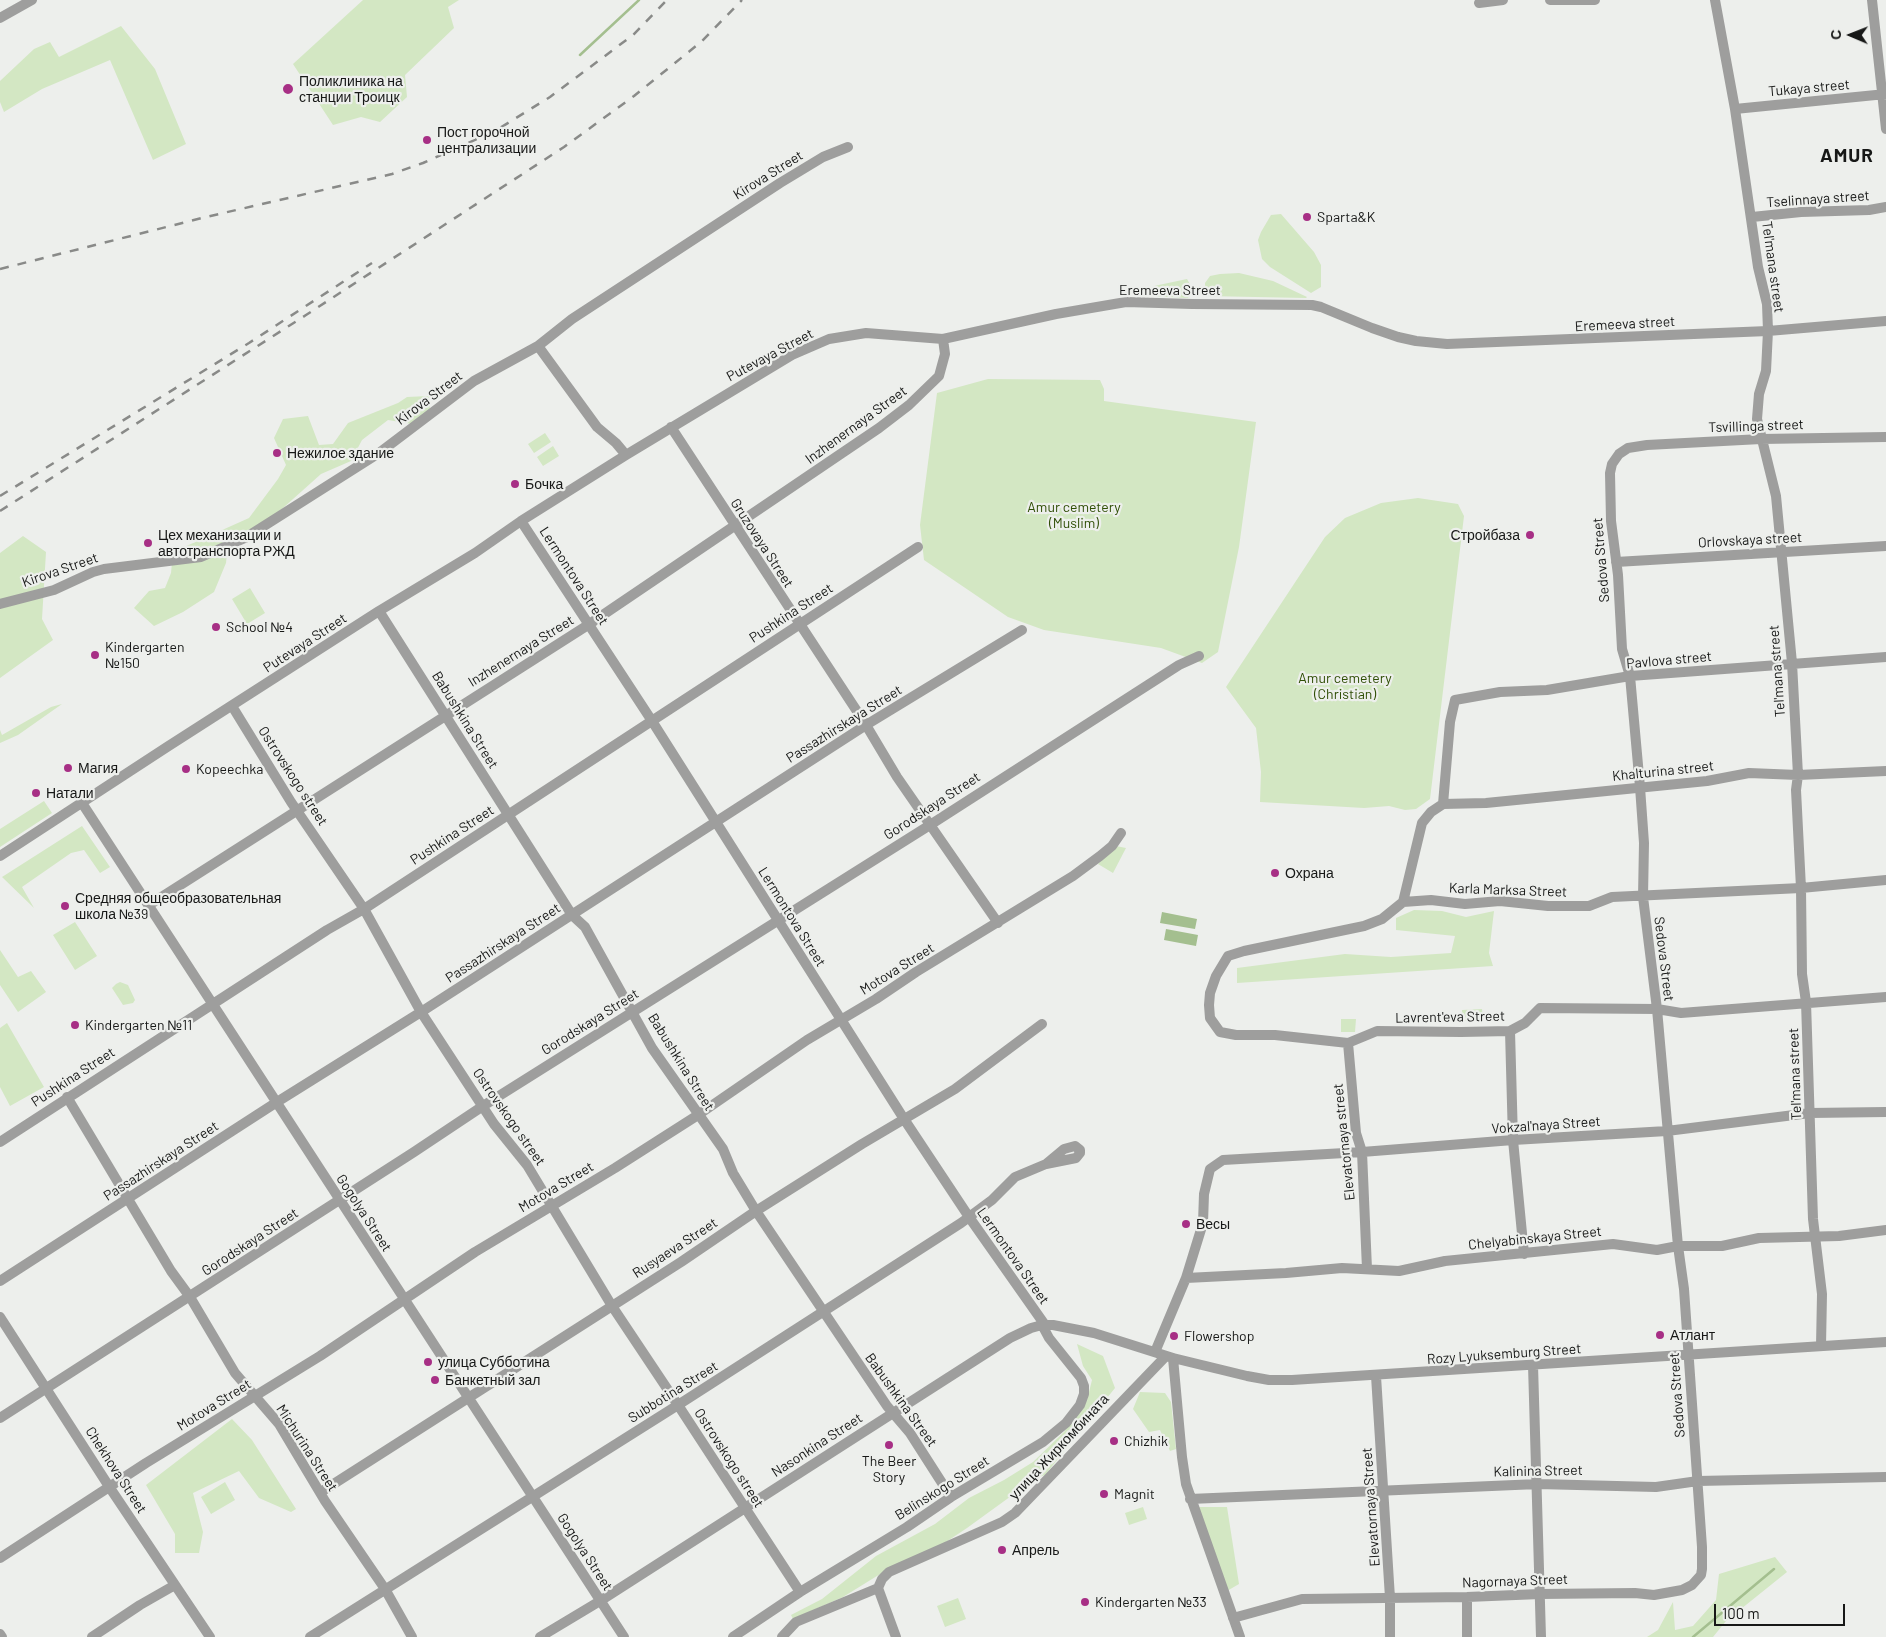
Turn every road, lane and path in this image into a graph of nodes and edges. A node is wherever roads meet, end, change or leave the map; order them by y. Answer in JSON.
{"nodes":[{"id":1,"x":32,"y":0,"type":"edge"},
{"id":2,"x":1503,"y":0,"type":"edge"},
{"id":3,"x":1550,"y":0,"type":"edge"},
{"id":4,"x":1596,"y":0,"type":"edge"},
{"id":5,"x":1715,"y":0,"type":"edge"},
{"id":6,"x":1872,"y":0,"type":"edge"},
{"id":7,"x":1479,"y":3,"type":"dead end"},
{"id":8,"x":0,"y":18,"type":"edge"},
{"id":9,"x":1884,"y":95,"type":"edge"},
{"id":10,"x":1736,"y":109,"type":"junction"},
{"id":11,"x":1886,"y":129,"type":"edge"},
{"id":12,"x":848,"y":147,"type":"dead end"},
{"id":13,"x":1886,"y":207,"type":"edge"},
{"id":14,"x":1752,"y":217,"type":"junction"},
{"id":15,"x":1886,"y":321,"type":"edge"},
{"id":16,"x":1768,"y":331,"type":"junction"},
{"id":17,"x":943,"y":339,"type":"junction"},
{"id":18,"x":538,"y":346,"type":"junction"},
{"id":19,"x":671,"y":427,"type":"junction"},
{"id":20,"x":1886,"y":437,"type":"edge"},
{"id":21,"x":1761,"y":438,"type":"junction"},
{"id":22,"x":1628,"y":448,"type":"joint"},
{"id":23,"x":626,"y":454,"type":"junction"},
{"id":24,"x":521,"y":521,"type":"junction"},
{"id":25,"x":734,"y":525,"type":"junction"},
{"id":26,"x":1886,"y":546,"type":"edge"},
{"id":27,"x":918,"y":547,"type":"dead end"},
{"id":28,"x":1780,"y":552,"type":"junction"},
{"id":29,"x":1616,"y":562,"type":"junction"},
{"id":30,"x":0,"y":604,"type":"edge"},
{"id":31,"x":379,"y":611,"type":"junction"},
{"id":32,"x":800,"y":624,"type":"junction"},
{"id":33,"x":588,"y":625,"type":"junction"},
{"id":34,"x":1022,"y":630,"type":"dead end"},
{"id":35,"x":1199,"y":656,"type":"dead end"},
{"id":36,"x":1886,"y":656,"type":"edge"},
{"id":37,"x":1792,"y":663,"type":"junction"},
{"id":38,"x":1630,"y":676,"type":"junction"},
{"id":39,"x":232,"y":706,"type":"junction"},
{"id":40,"x":446,"y":715,"type":"junction"},
{"id":41,"x":652,"y":721,"type":"junction"},
{"id":42,"x":866,"y":725,"type":"junction"},
{"id":43,"x":1886,"y":771,"type":"edge"},
{"id":44,"x":1798,"y":775,"type":"junction"},
{"id":45,"x":1640,"y":787,"type":"junction"},
{"id":46,"x":82,"y":803,"type":"junction"},
{"id":47,"x":1443,"y":804,"type":"junction"},
{"id":48,"x":297,"y":810,"type":"junction"},
{"id":49,"x":507,"y":815,"type":"junction"},
{"id":50,"x":715,"y":822,"type":"junction"},
{"id":51,"x":930,"y":825,"type":"junction"},
{"id":52,"x":1121,"y":833,"type":"dead end"},
{"id":53,"x":0,"y":856,"type":"edge"},
{"id":54,"x":1886,"y":880,"type":"edge"},
{"id":55,"x":1801,"y":888,"type":"junction"},
{"id":56,"x":1642,"y":897,"type":"junction"},
{"id":57,"x":1402,"y":902,"type":"junction"},
{"id":58,"x":149,"y":905,"type":"junction"},
{"id":59,"x":364,"y":909,"type":"junction"},
{"id":60,"x":572,"y":915,"type":"junction"},
{"id":61,"x":778,"y":920,"type":"junction"},
{"id":62,"x":998,"y":923,"type":"junction"},
{"id":63,"x":1886,"y":997,"type":"edge"},
{"id":64,"x":1806,"y":1002,"type":"junction"},
{"id":65,"x":213,"y":1003,"type":"junction"},
{"id":66,"x":1657,"y":1009,"type":"junction"},
{"id":67,"x":633,"y":1011,"type":"junction"},
{"id":68,"x":421,"y":1012,"type":"junction"},
{"id":69,"x":841,"y":1021,"type":"junction"},
{"id":70,"x":1042,"y":1024,"type":"dead end"},
{"id":71,"x":1510,"y":1030,"type":"junction"},
{"id":72,"x":1348,"y":1043,"type":"junction"},
{"id":73,"x":67,"y":1097,"type":"junction"},
{"id":74,"x":277,"y":1102,"type":"junction"},
{"id":75,"x":483,"y":1106,"type":"junction"},
{"id":76,"x":1886,"y":1112,"type":"edge"},
{"id":77,"x":1810,"y":1113,"type":"junction"},
{"id":78,"x":698,"y":1115,"type":"junction"},
{"id":79,"x":904,"y":1120,"type":"junction"},
{"id":80,"x":1667,"y":1131,"type":"junction"},
{"id":81,"x":1514,"y":1140,"type":"junction"},
{"id":82,"x":0,"y":1142,"type":"edge"},
{"id":83,"x":1362,"y":1152,"type":"junction"},
{"id":84,"x":1046,"y":1164,"type":"dead end"},
{"id":85,"x":128,"y":1199,"type":"junction"},
{"id":86,"x":340,"y":1200,"type":"junction"},
{"id":87,"x":551,"y":1207,"type":"junction"},
{"id":88,"x":756,"y":1211,"type":"junction"},
{"id":89,"x":969,"y":1217,"type":"junction"},
{"id":90,"x":1886,"y":1230,"type":"edge"},
{"id":91,"x":1815,"y":1236,"type":"junction"},
{"id":92,"x":1678,"y":1246,"type":"junction"},
{"id":93,"x":1524,"y":1254,"type":"junction"},
{"id":94,"x":1367,"y":1269,"type":"junction"},
{"id":95,"x":1186,"y":1278,"type":"junction"},
{"id":96,"x":0,"y":1282,"type":"edge"},
{"id":97,"x":190,"y":1297,"type":"junction"},
{"id":98,"x":404,"y":1300,"type":"junction"},
{"id":99,"x":612,"y":1306,"type":"junction"},
{"id":100,"x":824,"y":1312,"type":"junction"},
{"id":101,"x":0,"y":1317,"type":"edge"},
{"id":102,"x":1044,"y":1325,"type":"junction"},
{"id":103,"x":1121,"y":1342,"type":"joint"},
{"id":104,"x":1886,"y":1342,"type":"edge"},
{"id":105,"x":1821,"y":1346,"type":"junction"},
{"id":106,"x":1155,"y":1352,"type":"junction"},
{"id":107,"x":1688,"y":1355,"type":"junction"},
{"id":108,"x":1169,"y":1357,"type":"junction"},
{"id":109,"x":1533,"y":1365,"type":"junction"},
{"id":110,"x":1376,"y":1376,"type":"junction"},
{"id":111,"x":46,"y":1389,"type":"junction"},
{"id":112,"x":254,"y":1395,"type":"junction"},
{"id":113,"x":468,"y":1397,"type":"junction"},
{"id":114,"x":678,"y":1405,"type":"junction"},
{"id":115,"x":894,"y":1412,"type":"junction"},
{"id":116,"x":0,"y":1418,"type":"edge"},
{"id":117,"x":1886,"y":1477,"type":"edge"},
{"id":118,"x":1698,"y":1481,"type":"junction"},
{"id":119,"x":1538,"y":1484,"type":"junction"},
{"id":120,"x":110,"y":1488,"type":"junction"},
{"id":121,"x":1384,"y":1489,"type":"junction"},
{"id":122,"x":320,"y":1492,"type":"junction"},
{"id":123,"x":532,"y":1496,"type":"junction"},
{"id":124,"x":951,"y":1497,"type":"junction"},
{"id":125,"x":1190,"y":1499,"type":"junction"},
{"id":126,"x":745,"y":1507,"type":"junction"},
{"id":127,"x":0,"y":1558,"type":"edge"},
{"id":128,"x":175,"y":1585,"type":"junction"},
{"id":129,"x":878,"y":1588,"type":"junction"},
{"id":130,"x":385,"y":1589,"type":"junction"},
{"id":131,"x":800,"y":1592,"type":"junction"},
{"id":132,"x":1540,"y":1594,"type":"junction"},
{"id":133,"x":1467,"y":1597,"type":"junction"},
{"id":134,"x":1390,"y":1598,"type":"junction"},
{"id":135,"x":600,"y":1601,"type":"junction"},
{"id":136,"x":1233,"y":1618,"type":"junction"},
{"id":137,"x":0,"y":1634,"type":"edge"},
{"id":138,"x":2,"y":1637,"type":"edge"},
{"id":139,"x":92,"y":1637,"type":"edge"},
{"id":140,"x":210,"y":1637,"type":"edge"},
{"id":141,"x":310,"y":1637,"type":"edge"},
{"id":142,"x":412,"y":1637,"type":"edge"},
{"id":143,"x":540,"y":1637,"type":"edge"},
{"id":144,"x":624,"y":1637,"type":"edge"},
{"id":145,"x":733,"y":1637,"type":"edge"},
{"id":146,"x":782,"y":1637,"type":"edge"},
{"id":147,"x":896,"y":1637,"type":"edge"},
{"id":148,"x":1240,"y":1637,"type":"edge"},
{"id":149,"x":1390,"y":1637,"type":"edge"},
{"id":150,"x":1468,"y":1637,"type":"edge"},
{"id":151,"x":1541,"y":1637,"type":"edge"}],
"edges":[{"from":1,"to":8,"type":"street"},
{"from":2,"to":7,"type":"street"},
{"from":3,"to":4,"type":"street"},
{"from":5,"to":10,"type":"street","name":"Tel'mana street"},
{"from":6,"to":9,"type":"street"},
{"from":9,"to":10,"type":"street","name":"Tukaya street"},
{"from":9,"to":11,"type":"street"},
{"from":10,"to":14,"type":"street","name":"Tel'mana street"},
{"from":12,"to":18,"type":"street","name":"Kirova Street"},
{"from":13,"to":14,"type":"street","name":"Tselinnaya street"},
{"from":14,"to":16,"type":"street","name":"Tel'mana street"},
{"from":15,"to":16,"type":"street"},
{"from":16,"to":17,"type":"street","name":"Eremeeva Street"},
{"from":16,"to":21,"type":"street","name":"Tel'mana street"},
{"from":17,"to":19,"type":"street","name":"Putevaya Street"},
{"from":17,"to":25,"type":"street","name":"Inzhenernaya Street"},
{"from":18,"to":23,"type":"street"},
{"from":18,"to":30,"type":"street","name":"Kirova Street"},
{"from":19,"to":23,"type":"street","name":"Putevaya Street"},
{"from":19,"to":25,"type":"street","name":"Gruzovaya Street"},
{"from":20,"to":21,"type":"street","name":"Tsvillinga street"},
{"from":21,"to":22,"type":"street","name":"Tsvillinga street"},
{"from":21,"to":28,"type":"street","name":"Tel'mana street"},
{"from":22,"to":29,"type":"street","name":"Sedova Street"},
{"from":23,"to":24,"type":"street","name":"Putevaya Street"},
{"from":24,"to":31,"type":"street","name":"Putevaya Street"},
{"from":24,"to":33,"type":"street","name":"Lermontova Street"},
{"from":25,"to":32,"type":"street","name":"Gruzovaya Street"},
{"from":25,"to":33,"type":"street","name":"Inzhenernaya Street"},
{"from":26,"to":28,"type":"street","name":"Orlovskaya street"},
{"from":27,"to":32,"type":"street","name":"Pushkina Street"},
{"from":28,"to":29,"type":"street","name":"Orlovskaya street"},
{"from":28,"to":37,"type":"street","name":"Tel'mana street"},
{"from":29,"to":38,"type":"street","name":"Sedova Street"},
{"from":31,"to":39,"type":"street","name":"Putevaya Street"},
{"from":31,"to":40,"type":"street","name":"Babushkina Street"},
{"from":32,"to":41,"type":"street","name":"Pushkina Street"},
{"from":32,"to":42,"type":"street","name":"Gruzovaya Street"},
{"from":33,"to":40,"type":"street","name":"Inzhenernaya Street"},
{"from":33,"to":41,"type":"street","name":"Lermontova Street"},
{"from":34,"to":42,"type":"street","name":"Passazhirskaya Street"},
{"from":35,"to":51,"type":"street","name":"Gorodskaya Street"},
{"from":36,"to":37,"type":"street","name":"Pavlova street"},
{"from":37,"to":38,"type":"street","name":"Pavlova street"},
{"from":37,"to":44,"type":"street","name":"Tel'mana street"},
{"from":38,"to":45,"type":"street","name":"Sedova Street"},
{"from":38,"to":47,"type":"street","name":"Pavlova street"},
{"from":39,"to":46,"type":"street","name":"Putevaya Street"},
{"from":39,"to":48,"type":"street","name":"Ostrovskogo street"},
{"from":40,"to":48,"type":"street","name":"Inzhenernaya Street"},
{"from":40,"to":49,"type":"street","name":"Babushkina Street"},
{"from":41,"to":49,"type":"street","name":"Pushkina Street"},
{"from":41,"to":50,"type":"street","name":"Lermontova Street"},
{"from":42,"to":50,"type":"street","name":"Passazhirskaya Street"},
{"from":42,"to":51,"type":"street","name":"Gruzovaya Street"},
{"from":43,"to":44,"type":"street","name":"Khalturina street"},
{"from":44,"to":45,"type":"street","name":"Khalturina street"},
{"from":44,"to":55,"type":"street","name":"Tel'mana street"},
{"from":45,"to":47,"type":"street","name":"Khalturina street"},
{"from":45,"to":56,"type":"street","name":"Sedova Street"},
{"from":46,"to":53,"type":"street","name":"Putevaya Street"},
{"from":46,"to":58,"type":"street","name":"Gogolya Street"},
{"from":47,"to":57,"type":"street"},
{"from":48,"to":58,"type":"street","name":"Inzhenernaya Street"},
{"from":48,"to":59,"type":"street","name":"Ostrovskogo street"},
{"from":49,"to":59,"type":"street","name":"Pushkina Street"},
{"from":49,"to":60,"type":"street","name":"Babushkina Street"},
{"from":50,"to":60,"type":"street","name":"Passazhirskaya Street"},
{"from":50,"to":61,"type":"street","name":"Lermontova Street"},
{"from":51,"to":61,"type":"street","name":"Gorodskaya Street"},
{"from":51,"to":62,"type":"street","name":"Gruzovaya Street"},
{"from":52,"to":62,"type":"street","name":"Motova Street"},
{"from":54,"to":55,"type":"street","name":"Karla Marksa Street"},
{"from":55,"to":56,"type":"street","name":"Karla Marksa Street"},
{"from":55,"to":64,"type":"street","name":"Tel'mana street"},
{"from":56,"to":57,"type":"street","name":"Karla Marksa Street"},
{"from":56,"to":66,"type":"street","name":"Sedova Street"},
{"from":57,"to":72,"type":"street","name":"Lavrent'eva Street"},
{"from":58,"to":65,"type":"street","name":"Gogolya Street"},
{"from":59,"to":65,"type":"street","name":"Pushkina Street"},
{"from":59,"to":68,"type":"street","name":"Ostrovskogo street"},
{"from":60,"to":67,"type":"street","name":"Babushkina Street"},
{"from":60,"to":68,"type":"street","name":"Passazhirskaya Street"},
{"from":61,"to":67,"type":"street","name":"Gorodskaya Street"},
{"from":61,"to":69,"type":"street","name":"Lermontova Street"},
{"from":62,"to":69,"type":"street","name":"Motova Street"},
{"from":63,"to":64,"type":"street","name":"Lavrent'eva Street"},
{"from":64,"to":66,"type":"street","name":"Lavrent'eva Street"},
{"from":64,"to":77,"type":"street","name":"Tel'mana street"},
{"from":65,"to":73,"type":"street","name":"Pushkina Street"},
{"from":65,"to":74,"type":"street","name":"Gogolya Street"},
{"from":66,"to":71,"type":"street","name":"Lavrent'eva Street"},
{"from":66,"to":80,"type":"street","name":"Sedova Street"},
{"from":67,"to":75,"type":"street","name":"Gorodskaya Street"},
{"from":67,"to":78,"type":"street","name":"Babushkina Street"},
{"from":68,"to":74,"type":"street","name":"Passazhirskaya Street"},
{"from":68,"to":75,"type":"street","name":"Ostrovskogo street"},
{"from":69,"to":78,"type":"street","name":"Motova Street"},
{"from":69,"to":79,"type":"street","name":"Lermontova Street"},
{"from":70,"to":79,"type":"street","name":"Rusyaeva Street"},
{"from":71,"to":72,"type":"street","name":"Lavrent'eva Street"},
{"from":71,"to":81,"type":"street"},
{"from":72,"to":83,"type":"street","name":"Elevatornaya street"},
{"from":73,"to":82,"type":"street","name":"Pushkina Street"},
{"from":73,"to":85,"type":"street","name":"Michurina Street"},
{"from":74,"to":85,"type":"street","name":"Passazhirskaya Street"},
{"from":74,"to":86,"type":"street","name":"Gogolya Street"},
{"from":75,"to":86,"type":"street","name":"Gorodskaya Street"},
{"from":75,"to":87,"type":"street","name":"Ostrovskogo street"},
{"from":76,"to":77,"type":"street","name":"Vokzal'naya Street"},
{"from":77,"to":80,"type":"street","name":"Vokzal'naya Street"},
{"from":77,"to":91,"type":"street","name":"Tel'mana street"},
{"from":78,"to":87,"type":"street","name":"Motova Street"},
{"from":78,"to":88,"type":"street","name":"Babushkina Street"},
{"from":79,"to":88,"type":"street","name":"Rusyaeva Street"},
{"from":79,"to":89,"type":"street","name":"Lermontova Street"},
{"from":80,"to":81,"type":"street","name":"Vokzal'naya Street"},
{"from":80,"to":92,"type":"street","name":"Sedova Street"},
{"from":81,"to":83,"type":"street","name":"Vokzal'naya Street"},
{"from":81,"to":93,"type":"street"},
{"from":83,"to":94,"type":"street","name":"Elevatornaya street"},
{"from":83,"to":95,"type":"street","name":"Vokzal'naya Street"},
{"from":84,"to":89,"type":"street","name":"Subbotina Street"},
{"from":85,"to":96,"type":"street","name":"Passazhirskaya Street"},
{"from":85,"to":97,"type":"street","name":"Michurina Street"},
{"from":86,"to":97,"type":"street","name":"Gorodskaya Street"},
{"from":86,"to":98,"type":"street","name":"Gogolya Street"},
{"from":87,"to":98,"type":"street","name":"Motova Street"},
{"from":87,"to":99,"type":"street","name":"Ostrovskogo street"},
{"from":88,"to":99,"type":"street","name":"Rusyaeva Street"},
{"from":88,"to":100,"type":"street","name":"Babushkina Street"},
{"from":89,"to":100,"type":"street","name":"Subbotina Street"},
{"from":89,"to":102,"type":"street","name":"Lermontova Street"},
{"from":90,"to":91,"type":"street","name":"Chelyabinskaya Street"},
{"from":91,"to":92,"type":"street","name":"Chelyabinskaya Street"},
{"from":91,"to":105,"type":"street","name":"Tel'mana street"},
{"from":92,"to":93,"type":"street","name":"Chelyabinskaya Street"},
{"from":92,"to":107,"type":"street","name":"Sedova Street"},
{"from":93,"to":94,"type":"street","name":"Chelyabinskaya Street"},
{"from":94,"to":95,"type":"street","name":"Chelyabinskaya Street"},
{"from":95,"to":106,"type":"street"},
{"from":97,"to":111,"type":"street","name":"Gorodskaya Street"},
{"from":97,"to":112,"type":"street","name":"Michurina Street"},
{"from":98,"to":112,"type":"street","name":"Motova Street"},
{"from":98,"to":113,"type":"street","name":"Gogolya Street"},
{"from":99,"to":113,"type":"street","name":"Rusyaeva Street"},
{"from":99,"to":114,"type":"street","name":"Ostrovskogo street"},
{"from":100,"to":114,"type":"street","name":"Subbotina Street"},
{"from":100,"to":115,"type":"street","name":"Babushkina Street"},
{"from":101,"to":111,"type":"street","name":"Chekhova Street"},
{"from":102,"to":103,"type":"street","name":"Nasonkina Street"},
{"from":102,"to":115,"type":"street","name":"Nasonkina Street"},
{"from":102,"to":124,"type":"street","name":"Belinskogo Street"},
{"from":103,"to":106,"type":"street","name":"Rozy Lyuksemburg Street"},
{"from":104,"to":105,"type":"street","name":"Rozy Lyuksemburg Street"},
{"from":105,"to":107,"type":"street","name":"Rozy Lyuksemburg Street"},
{"from":106,"to":108,"type":"street","name":"Rozy Lyuksemburg Street"},
{"from":107,"to":109,"type":"street","name":"Rozy Lyuksemburg Street"},
{"from":107,"to":118,"type":"street","name":"Sedova Street"},
{"from":108,"to":110,"type":"street","name":"Rozy Lyuksemburg Street"},
{"from":108,"to":125,"type":"street"},
{"from":108,"to":129,"type":"street","name":"улица Жиркомбината"},
{"from":109,"to":110,"type":"street","name":"Rozy Lyuksemburg Street"},
{"from":109,"to":119,"type":"street"},
{"from":110,"to":121,"type":"street","name":"Elevatornaya Street"},
{"from":111,"to":116,"type":"street","name":"Gorodskaya Street"},
{"from":111,"to":120,"type":"street","name":"Chekhova Street"},
{"from":112,"to":120,"type":"street","name":"Motova Street"},
{"from":112,"to":122,"type":"street","name":"Michurina Street"},
{"from":113,"to":122,"type":"street","name":"Rusyaeva Street"},
{"from":113,"to":123,"type":"street","name":"Gogolya Street"},
{"from":114,"to":123,"type":"street","name":"Subbotina Street"},
{"from":114,"to":126,"type":"street","name":"Ostrovskogo street"},
{"from":115,"to":124,"type":"street","name":"Babushkina Street"},
{"from":115,"to":126,"type":"street","name":"Nasonkina Street"},
{"from":117,"to":118,"type":"street","name":"Kalinina Street"},
{"from":118,"to":119,"type":"street","name":"Kalinina Street"},
{"from":118,"to":132,"type":"street","name":"Nagornaya Street"},
{"from":119,"to":121,"type":"street","name":"Kalinina Street"},
{"from":119,"to":132,"type":"street"},
{"from":120,"to":127,"type":"street","name":"Motova Street"},
{"from":120,"to":128,"type":"street","name":"Chekhova Street"},
{"from":121,"to":125,"type":"street","name":"Kalinina Street"},
{"from":121,"to":134,"type":"street","name":"Elevatornaya Street"},
{"from":122,"to":130,"type":"street","name":"Michurina Street"},
{"from":123,"to":130,"type":"street","name":"Subbotina Street"},
{"from":123,"to":135,"type":"street","name":"Gogolya Street"},
{"from":124,"to":131,"type":"street","name":"Belinskogo Street"},
{"from":125,"to":136,"type":"street"},
{"from":126,"to":131,"type":"street","name":"Ostrovskogo street"},
{"from":126,"to":135,"type":"street","name":"Nasonkina Street"},
{"from":128,"to":139,"type":"street"},
{"from":128,"to":140,"type":"street","name":"Chekhova Street"},
{"from":129,"to":146,"type":"street"},
{"from":129,"to":147,"type":"street"},
{"from":130,"to":141,"type":"street","name":"Subbotina Street"},
{"from":130,"to":142,"type":"street","name":"Michurina Street"},
{"from":131,"to":145,"type":"street","name":"Belinskogo Street"},
{"from":132,"to":133,"type":"street","name":"Nagornaya Street"},
{"from":132,"to":151,"type":"street"},
{"from":133,"to":134,"type":"street","name":"Nagornaya Street"},
{"from":133,"to":150,"type":"street"},
{"from":134,"to":136,"type":"street","name":"Nagornaya Street"},
{"from":134,"to":149,"type":"street","name":"Elevatornaya Street"},
{"from":135,"to":143,"type":"street","name":"Nasonkina Street"},
{"from":135,"to":144,"type":"street","name":"Gogolya Street"},
{"from":136,"to":148,"type":"street"},
{"from":137,"to":138,"type":"street"}]}
